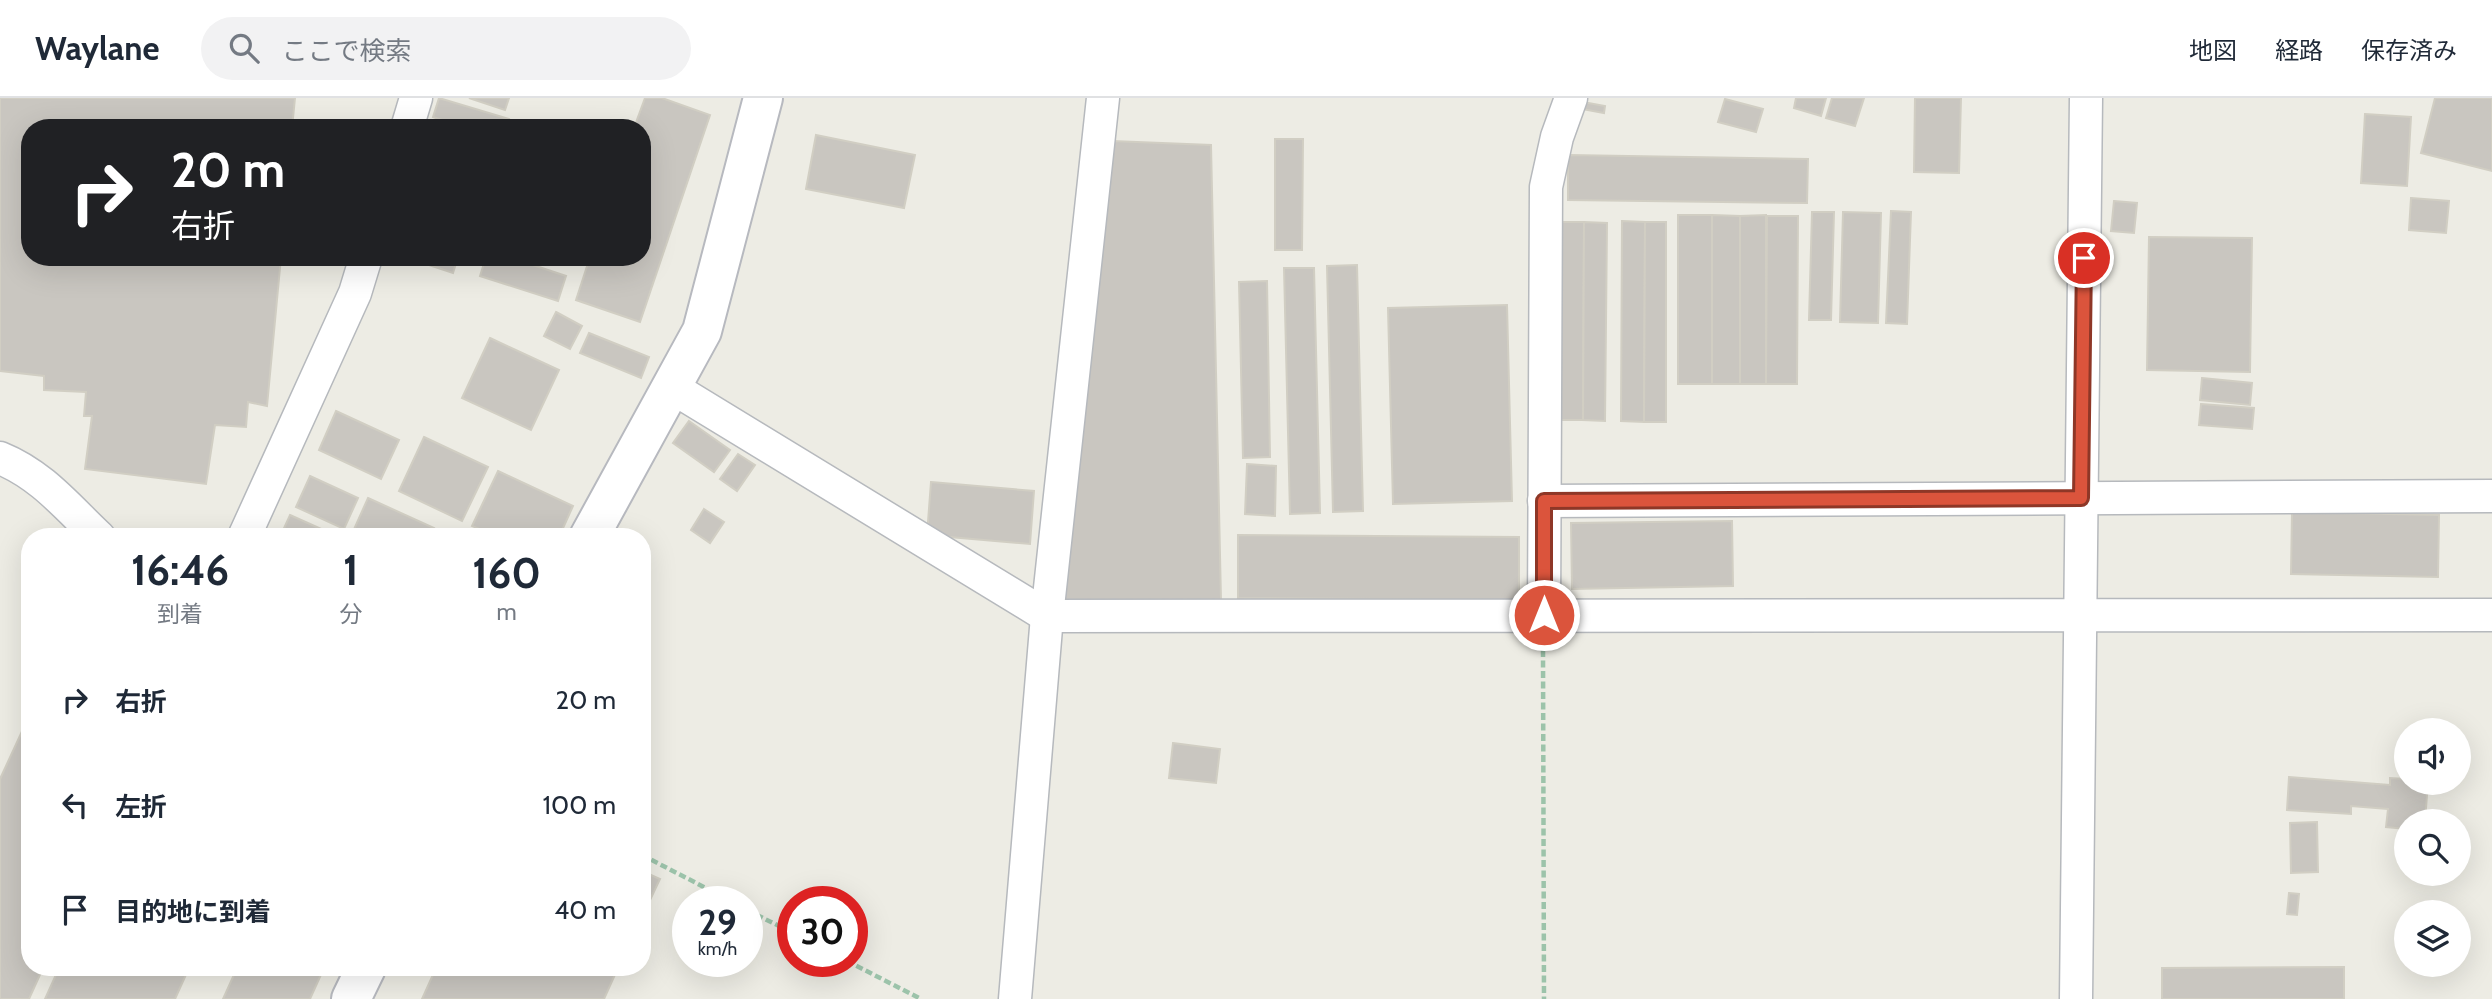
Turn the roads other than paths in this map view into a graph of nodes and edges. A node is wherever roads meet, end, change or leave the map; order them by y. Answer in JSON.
{"nodes":[{"id":1,"x":416,"y":98,"type":"edge"},
{"id":2,"x":763,"y":98,"type":"edge"},
{"id":3,"x":1103,"y":98,"type":"edge"},
{"id":4,"x":1571,"y":98,"type":"edge"},
{"id":5,"x":2086,"y":98,"type":"edge"},
{"id":6,"x":410,"y":119,"type":"edge"},
{"id":7,"x":363,"y":266,"type":"edge"},
{"id":8,"x":673,"y":388,"type":"junction"},
{"id":9,"x":0,"y":458,"type":"edge"},
{"id":10,"x":2492,"y":496,"type":"edge"},
{"id":11,"x":2081,"y":498,"type":"junction"},
{"id":12,"x":1544,"y":501,"type":"junction"},
{"id":13,"x":90,"y":528,"type":"edge"},
{"id":14,"x":248,"y":528,"type":"edge"},
{"id":15,"x":594,"y":528,"type":"edge"},
{"id":16,"x":1544,"y":615,"type":"junction"},
{"id":17,"x":2080,"y":615,"type":"junction"},
{"id":18,"x":2492,"y":615,"type":"edge"},
{"id":19,"x":1047,"y":616,"type":"junction"},
{"id":20,"x":362,"y":976,"type":"edge"},
{"id":21,"x":351,"y":999,"type":"edge"},
{"id":22,"x":1015,"y":999,"type":"edge"},
{"id":23,"x":2076,"y":999,"type":"edge"}],
"edges":[{"from":1,"to":6,"type":"street"},
{"from":2,"to":8,"type":"street"},
{"from":3,"to":19,"type":"street"},
{"from":4,"to":12,"type":"street"},
{"from":5,"to":11,"type":"street"},
{"from":7,"to":14,"type":"street"},
{"from":8,"to":15,"type":"street"},
{"from":8,"to":19,"type":"street"},
{"from":9,"to":13,"type":"street"},
{"from":10,"to":11,"type":"street"},
{"from":11,"to":12,"type":"street"},
{"from":11,"to":17,"type":"street"},
{"from":12,"to":16,"type":"street"},
{"from":16,"to":17,"type":"street"},
{"from":16,"to":19,"type":"street"},
{"from":17,"to":18,"type":"street"},
{"from":17,"to":23,"type":"street"},
{"from":19,"to":22,"type":"street"},
{"from":20,"to":21,"type":"street"}]}
